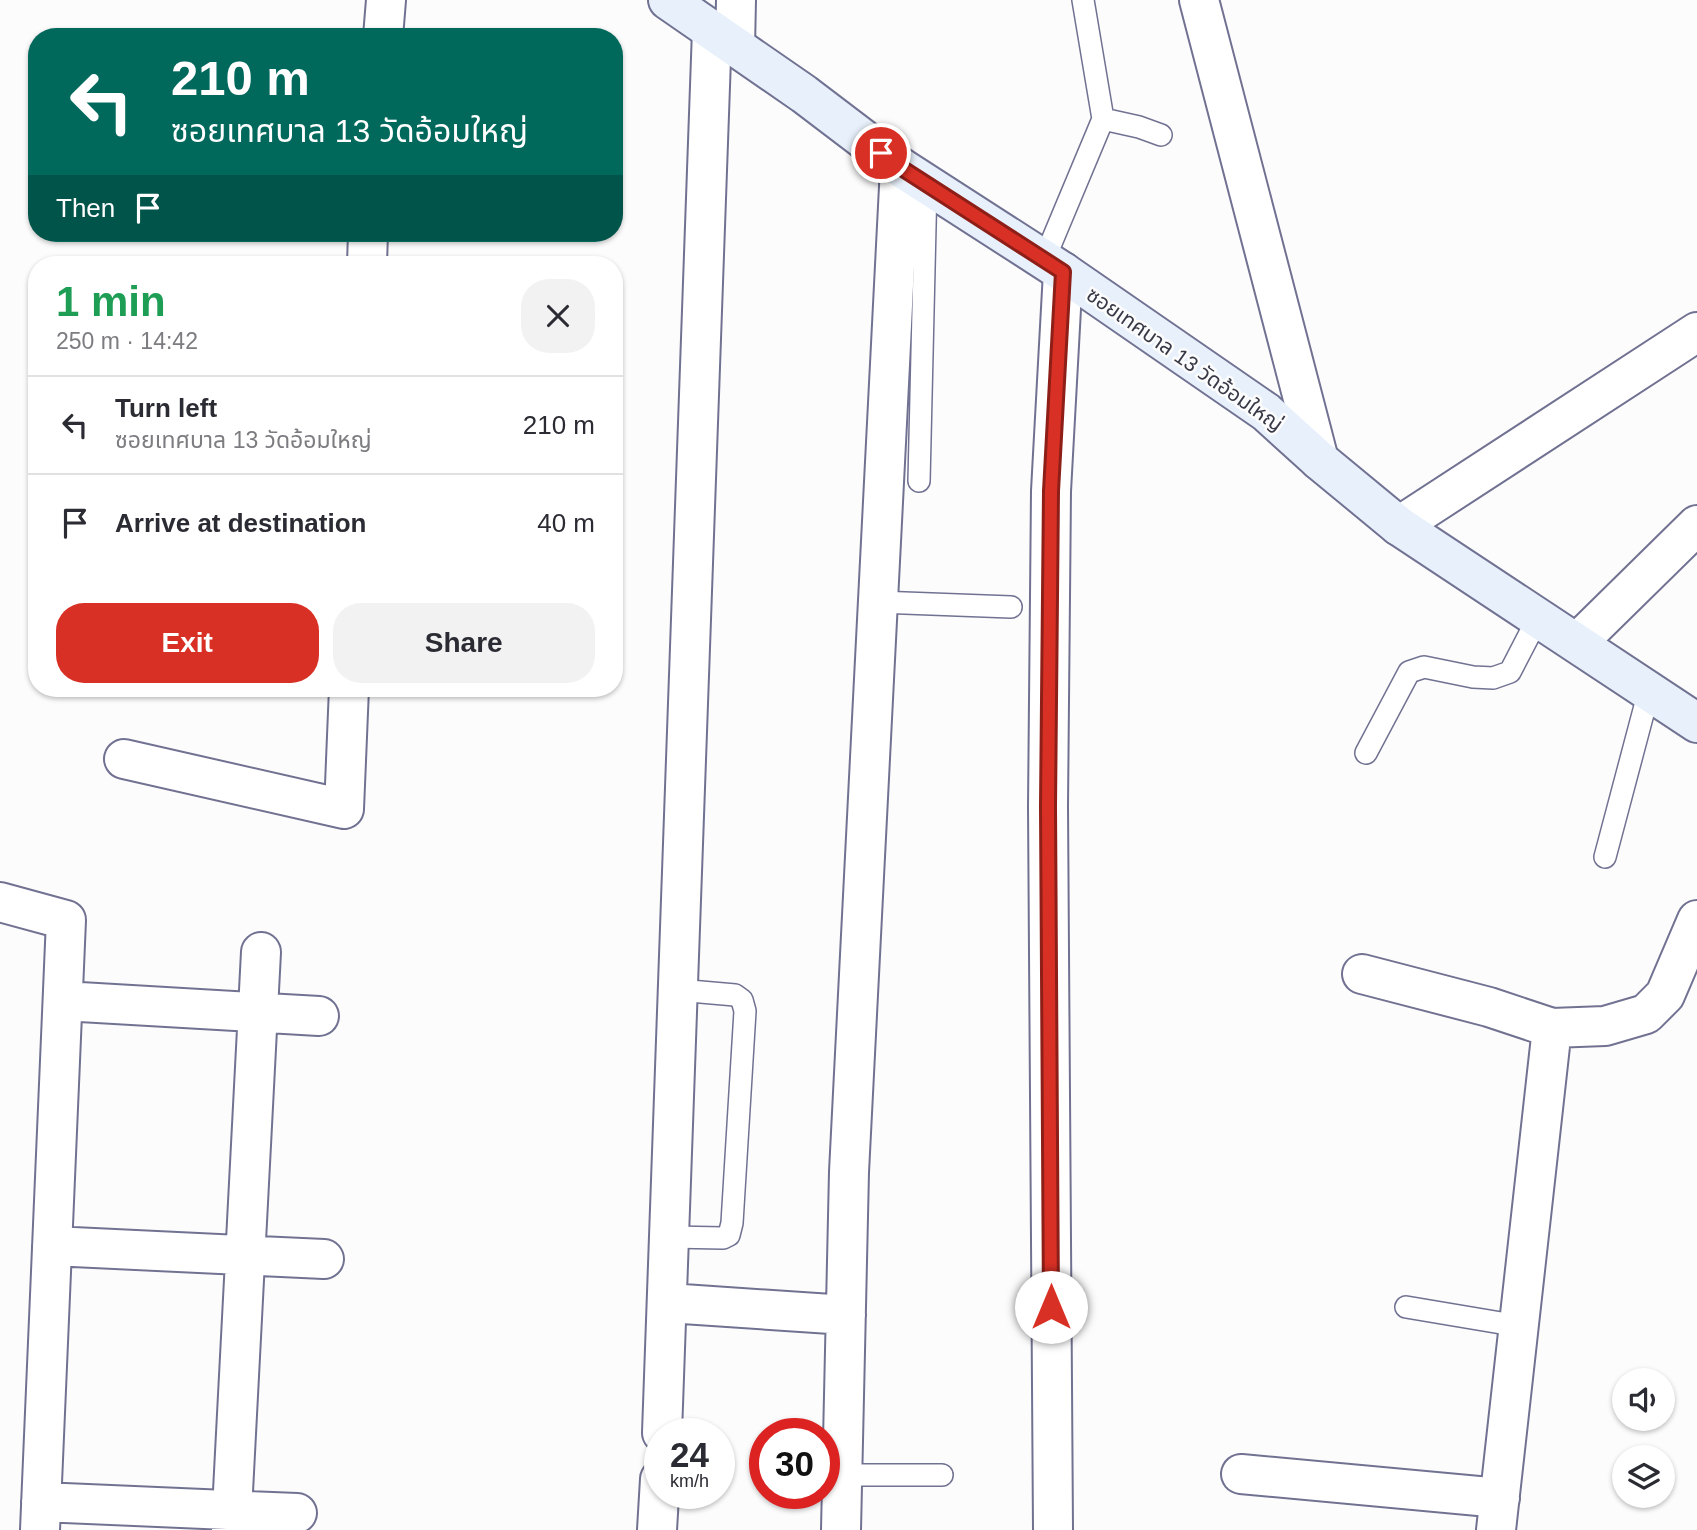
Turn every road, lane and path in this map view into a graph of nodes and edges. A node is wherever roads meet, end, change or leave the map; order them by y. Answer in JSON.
{"nodes":[{"id":1,"x":386,"y":0,"type":"edge"},
{"id":2,"x":668,"y":0,"type":"edge"},
{"id":3,"x":736,"y":0,"type":"edge"},
{"id":4,"x":1083,"y":0,"type":"edge"},
{"id":5,"x":1199,"y":0,"type":"edge"},
{"id":6,"x":384,"y":28,"type":"edge"},
{"id":7,"x":724,"y":38,"type":"junction"},
{"id":8,"x":1102,"y":119,"type":"junction"},
{"id":9,"x":1161,"y":135,"type":"dead end"},
{"id":10,"x":913,"y":176,"type":"junction"},
{"id":11,"x":1054,"y":266,"type":"junction"},
{"id":12,"x":1697,"y":332,"type":"edge"},
{"id":13,"x":1319,"y":460,"type":"junction"},
{"id":14,"x":919,"y":481,"type":"dead end"},
{"id":15,"x":1697,"y":525,"type":"edge"},
{"id":16,"x":1399,"y":526,"type":"junction"},
{"id":17,"x":878,"y":603,"type":"junction"},
{"id":18,"x":1011,"y":607,"type":"dead end"},
{"id":19,"x":1538,"y":618,"type":"junction"},
{"id":20,"x":1577,"y":643,"type":"junction"},
{"id":21,"x":1649,"y":691,"type":"junction"},
{"id":22,"x":349,"y":697,"type":"edge"},
{"id":23,"x":1697,"y":723,"type":"edge"},
{"id":24,"x":1366,"y":753,"type":"dead end"},
{"id":25,"x":124,"y":759,"type":"dead end"},
{"id":26,"x":1605,"y":856,"type":"dead end"},
{"id":27,"x":0,"y":902,"type":"edge"},
{"id":28,"x":1694,"y":938,"type":"edge"},
{"id":29,"x":261,"y":952,"type":"dead end"},
{"id":30,"x":1362,"y":974,"type":"dead end"},
{"id":31,"x":678,"y":990,"type":"junction"},
{"id":32,"x":62,"y":1001,"type":"junction"},
{"id":33,"x":258,"y":1013,"type":"junction"},
{"id":34,"x":319,"y":1016,"type":"dead end"},
{"id":35,"x":1552,"y":1028,"type":"junction"},
{"id":36,"x":670,"y":1237,"type":"junction"},
{"id":37,"x":52,"y":1246,"type":"junction"},
{"id":38,"x":246,"y":1255,"type":"junction"},
{"id":39,"x":324,"y":1259,"type":"dead end"},
{"id":40,"x":668,"y":1303,"type":"junction"},
{"id":41,"x":1406,"y":1307,"type":"dead end"},
{"id":42,"x":846,"y":1315,"type":"junction"},
{"id":43,"x":1518,"y":1326,"type":"junction"},
{"id":44,"x":663,"y":1418,"type":"edge"},
{"id":45,"x":1241,"y":1474,"type":"dead end"},
{"id":46,"x":842,"y":1475,"type":"junction"},
{"id":47,"x":942,"y":1475,"type":"dead end"},
{"id":48,"x":658,"y":1509,"type":"edge"},
{"id":49,"x":297,"y":1513,"type":"dead end"},
{"id":50,"x":1498,"y":1514,"type":"edge"},
{"id":51,"x":41,"y":1516,"type":"edge"},
{"id":52,"x":232,"y":1520,"type":"edge"},
{"id":53,"x":657,"y":1530,"type":"edge"},
{"id":54,"x":841,"y":1530,"type":"edge"},
{"id":55,"x":1053,"y":1530,"type":"edge"}],
"edges":[{"from":1,"to":6,"type":"street"},
{"from":2,"to":7,"type":"street","name":"ซอยเทศบาล 13 วัดอ้อมใหญ่"},
{"from":3,"to":7,"type":"street"},
{"from":4,"to":8,"type":"lane"},
{"from":5,"to":13,"type":"street"},
{"from":7,"to":10,"type":"street","name":"ซอยเทศบาล 13 วัดอ้อมใหญ่"},
{"from":7,"to":31,"type":"street"},
{"from":8,"to":9,"type":"lane"},
{"from":8,"to":11,"type":"lane"},
{"from":10,"to":11,"type":"street","name":"ซอยเทศบาล 13 วัดอ้อมใหญ่"},
{"from":10,"to":14,"type":"lane"},
{"from":10,"to":17,"type":"street"},
{"from":11,"to":13,"type":"street","name":"ซอยเทศบาล 13 วัดอ้อมใหญ่"},
{"from":11,"to":55,"type":"street"},
{"from":12,"to":16,"type":"street"},
{"from":13,"to":16,"type":"street","name":"ซอยเทศบาล 13 วัดอ้อมใหญ่"},
{"from":15,"to":20,"type":"street"},
{"from":16,"to":19,"type":"street","name":"ซอยเทศบาล 13 วัดอ้อมใหญ่"},
{"from":17,"to":18,"type":"lane"},
{"from":17,"to":42,"type":"street"},
{"from":19,"to":20,"type":"street","name":"ซอยเทศบาล 13 วัดอ้อมใหญ่"},
{"from":19,"to":24,"type":"lane"},
{"from":20,"to":21,"type":"street","name":"ซอยเทศบาล 13 วัดอ้อมใหญ่"},
{"from":21,"to":23,"type":"street","name":"ซอยเทศบาล 13 วัดอ้อมใหญ่"},
{"from":21,"to":26,"type":"lane"},
{"from":22,"to":25,"type":"street"},
{"from":27,"to":32,"type":"street"},
{"from":28,"to":35,"type":"street"},
{"from":29,"to":33,"type":"street"},
{"from":30,"to":35,"type":"street"},
{"from":31,"to":36,"type":"street"},
{"from":31,"to":36,"type":"lane"},
{"from":32,"to":33,"type":"street"},
{"from":32,"to":37,"type":"street"},
{"from":33,"to":34,"type":"street"},
{"from":33,"to":38,"type":"street"},
{"from":35,"to":43,"type":"street"},
{"from":36,"to":40,"type":"street"},
{"from":37,"to":38,"type":"street"},
{"from":37,"to":51,"type":"street"},
{"from":38,"to":39,"type":"street"},
{"from":38,"to":52,"type":"street"},
{"from":40,"to":42,"type":"street"},
{"from":40,"to":44,"type":"street"},
{"from":41,"to":43,"type":"lane"},
{"from":42,"to":46,"type":"street"},
{"from":43,"to":50,"type":"street"},
{"from":45,"to":50,"type":"street"},
{"from":46,"to":47,"type":"lane"},
{"from":46,"to":54,"type":"street"},
{"from":48,"to":53,"type":"street"},
{"from":49,"to":52,"type":"street"},
{"from":51,"to":52,"type":"street"}]}
